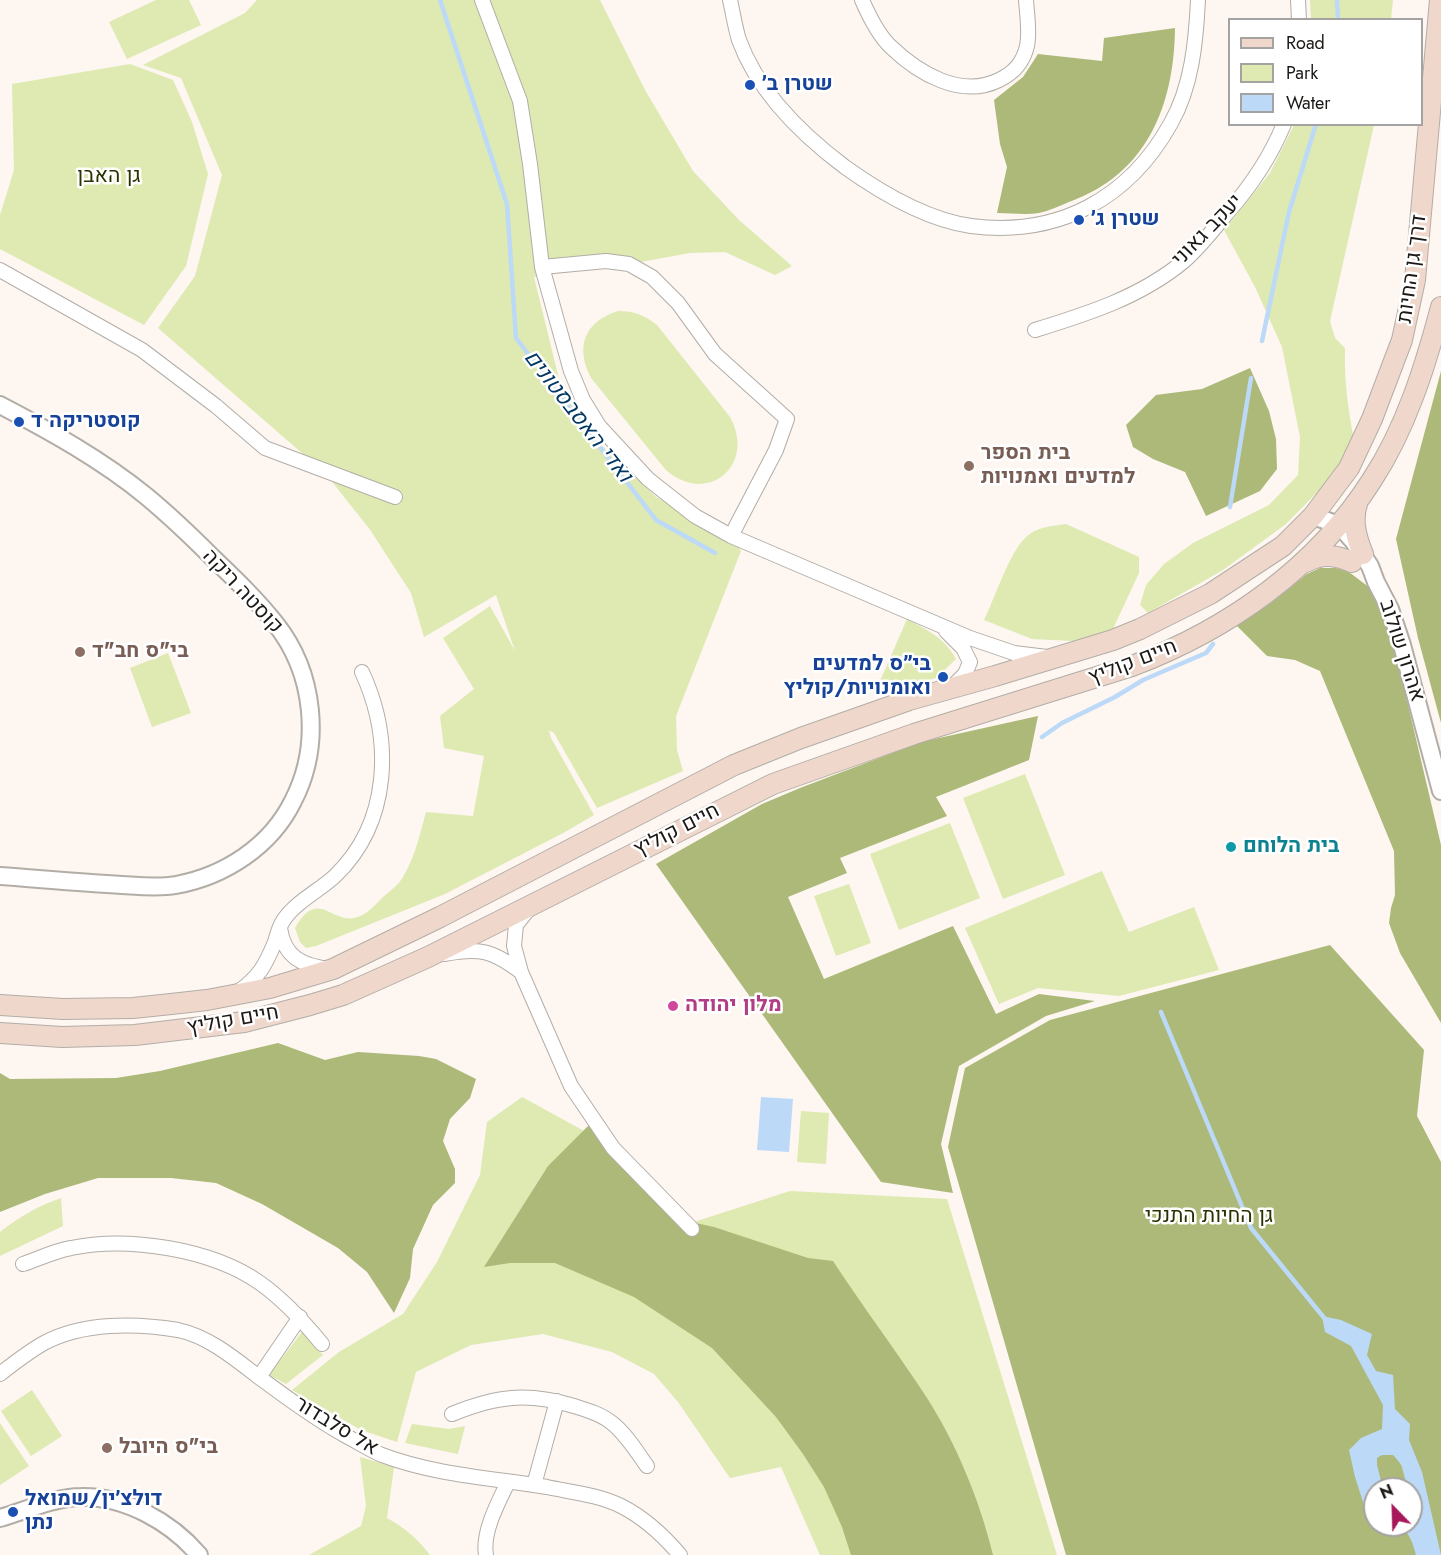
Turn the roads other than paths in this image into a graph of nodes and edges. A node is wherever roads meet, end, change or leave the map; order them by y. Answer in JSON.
{"nodes":[{"id":1,"x":482,"y":0,"type":"edge"},
{"id":2,"x":730,"y":0,"type":"edge"},
{"id":3,"x":862,"y":0,"type":"edge"},
{"id":4,"x":1026,"y":0,"type":"edge"},
{"id":5,"x":1198,"y":0,"type":"edge"},
{"id":6,"x":1298,"y":0,"type":"edge"},
{"id":7,"x":1440,"y":0,"type":"edge"},
{"id":8,"x":1299,"y":18,"type":"edge"},
{"id":9,"x":1283,"y":126,"type":"edge"},
{"id":10,"x":542,"y":267,"type":"junction"},
{"id":11,"x":0,"y":270,"type":"edge"},
{"id":12,"x":1441,"y":308,"type":"edge"},
{"id":13,"x":1035,"y":330,"type":"dead end"},
{"id":14,"x":0,"y":405,"type":"edge"},
{"id":15,"x":395,"y":497,"type":"dead end"},
{"id":16,"x":1359,"y":499,"type":"junction"},
{"id":17,"x":1313,"y":516,"type":"junction"},
{"id":18,"x":1333,"y":532,"type":"junction"},
{"id":19,"x":731,"y":536,"type":"junction"},
{"id":20,"x":1358,"y":558,"type":"junction"},
{"id":21,"x":1299,"y":567,"type":"junction"},
{"id":22,"x":940,"y":625,"type":"junction"},
{"id":23,"x":1056,"y":657,"type":"junction"},
{"id":24,"x":362,"y":672,"type":"dead end"},
{"id":25,"x":944,"y":691,"type":"junction"},
{"id":26,"x":1441,"y":791,"type":"edge"},
{"id":27,"x":0,"y":876,"type":"edge"},
{"id":28,"x":542,"y":900,"type":"junction"},
{"id":29,"x":280,"y":928,"type":"junction"},
{"id":30,"x":428,"y":957,"type":"junction"},
{"id":31,"x":333,"y":969,"type":"junction"},
{"id":32,"x":521,"y":972,"type":"junction"},
{"id":33,"x":233,"y":996,"type":"junction"},
{"id":34,"x":0,"y":1005,"type":"edge"},
{"id":35,"x":0,"y":1033,"type":"edge"},
{"id":36,"x":692,"y":1229,"type":"dead end"},
{"id":37,"x":23,"y":1264,"type":"dead end"},
{"id":38,"x":300,"y":1317,"type":"junction"},
{"id":39,"x":322,"y":1344,"type":"dead end"},
{"id":40,"x":0,"y":1374,"type":"edge"},
{"id":41,"x":259,"y":1377,"type":"junction"},
{"id":42,"x":557,"y":1401,"type":"junction"},
{"id":43,"x":452,"y":1414,"type":"dead end"},
{"id":44,"x":647,"y":1466,"type":"dead end"},
{"id":45,"x":508,"y":1482,"type":"junction"},
{"id":46,"x":534,"y":1485,"type":"junction"},
{"id":47,"x":0,"y":1518,"type":"edge"},
{"id":48,"x":199,"y":1555,"type":"edge"},
{"id":49,"x":486,"y":1555,"type":"edge"},
{"id":50,"x":680,"y":1555,"type":"edge"}],
"edges":[{"from":1,"to":10,"type":"street"},
{"from":2,"to":5,"type":"street"},
{"from":3,"to":4,"type":"street"},
{"from":6,"to":8,"type":"street"},
{"from":7,"to":17,"type":"main road","name":"דרך גן החיות"},
{"from":9,"to":13,"type":"street","name":"יעקב גאוני"},
{"from":10,"to":19,"type":"street"},
{"from":10,"to":19,"type":"street"},
{"from":11,"to":15,"type":"street"},
{"from":12,"to":16,"type":"main road","name":"דרך גן החיות"},
{"from":14,"to":27,"type":"street","name":"קוסטה ריקה"},
{"from":16,"to":18,"type":"main road","name":"דרך גן החיות"},
{"from":16,"to":20,"type":"main road"},
{"from":17,"to":18,"type":"street","name":"אהרון שולוב"},
{"from":17,"to":23,"type":"main road","name":"חיים קוליץ"},
{"from":18,"to":20,"type":"street","name":"אהרון שולוב"},
{"from":18,"to":21,"type":"main road","name":"חיים קוליץ"},
{"from":19,"to":22,"type":"street"},
{"from":20,"to":21,"type":"main road"},
{"from":20,"to":26,"type":"street","name":"אהרון שולוב"},
{"from":21,"to":28,"type":"main road","name":"חיים קוליץ"},
{"from":22,"to":23,"type":"street"},
{"from":22,"to":25,"type":"street"},
{"from":23,"to":25,"type":"main road","name":"חיים קוליץ"},
{"from":24,"to":29,"type":"street"},
{"from":25,"to":31,"type":"main road","name":"חיים קוליץ"},
{"from":28,"to":30,"type":"main road","name":"חיים קוליץ"},
{"from":28,"to":32,"type":"street"},
{"from":29,"to":31,"type":"street"},
{"from":29,"to":33,"type":"street"},
{"from":30,"to":32,"type":"street"},
{"from":30,"to":35,"type":"main road","name":"חיים קוליץ"},
{"from":31,"to":33,"type":"main road","name":"חיים קוליץ"},
{"from":32,"to":36,"type":"street"},
{"from":33,"to":34,"type":"main road","name":"חיים קוליץ"},
{"from":37,"to":38,"type":"street"},
{"from":38,"to":39,"type":"street"},
{"from":38,"to":41,"type":"street"},
{"from":40,"to":41,"type":"street","name":"אל סלבדור"},
{"from":41,"to":45,"type":"street","name":"אל סלבדור"},
{"from":42,"to":43,"type":"street"},
{"from":42,"to":44,"type":"street"},
{"from":42,"to":46,"type":"street"},
{"from":45,"to":46,"type":"street","name":"אל סלבדור"},
{"from":45,"to":49,"type":"street"},
{"from":46,"to":50,"type":"street","name":"אל סלבדור"},
{"from":47,"to":48,"type":"street"}]}
